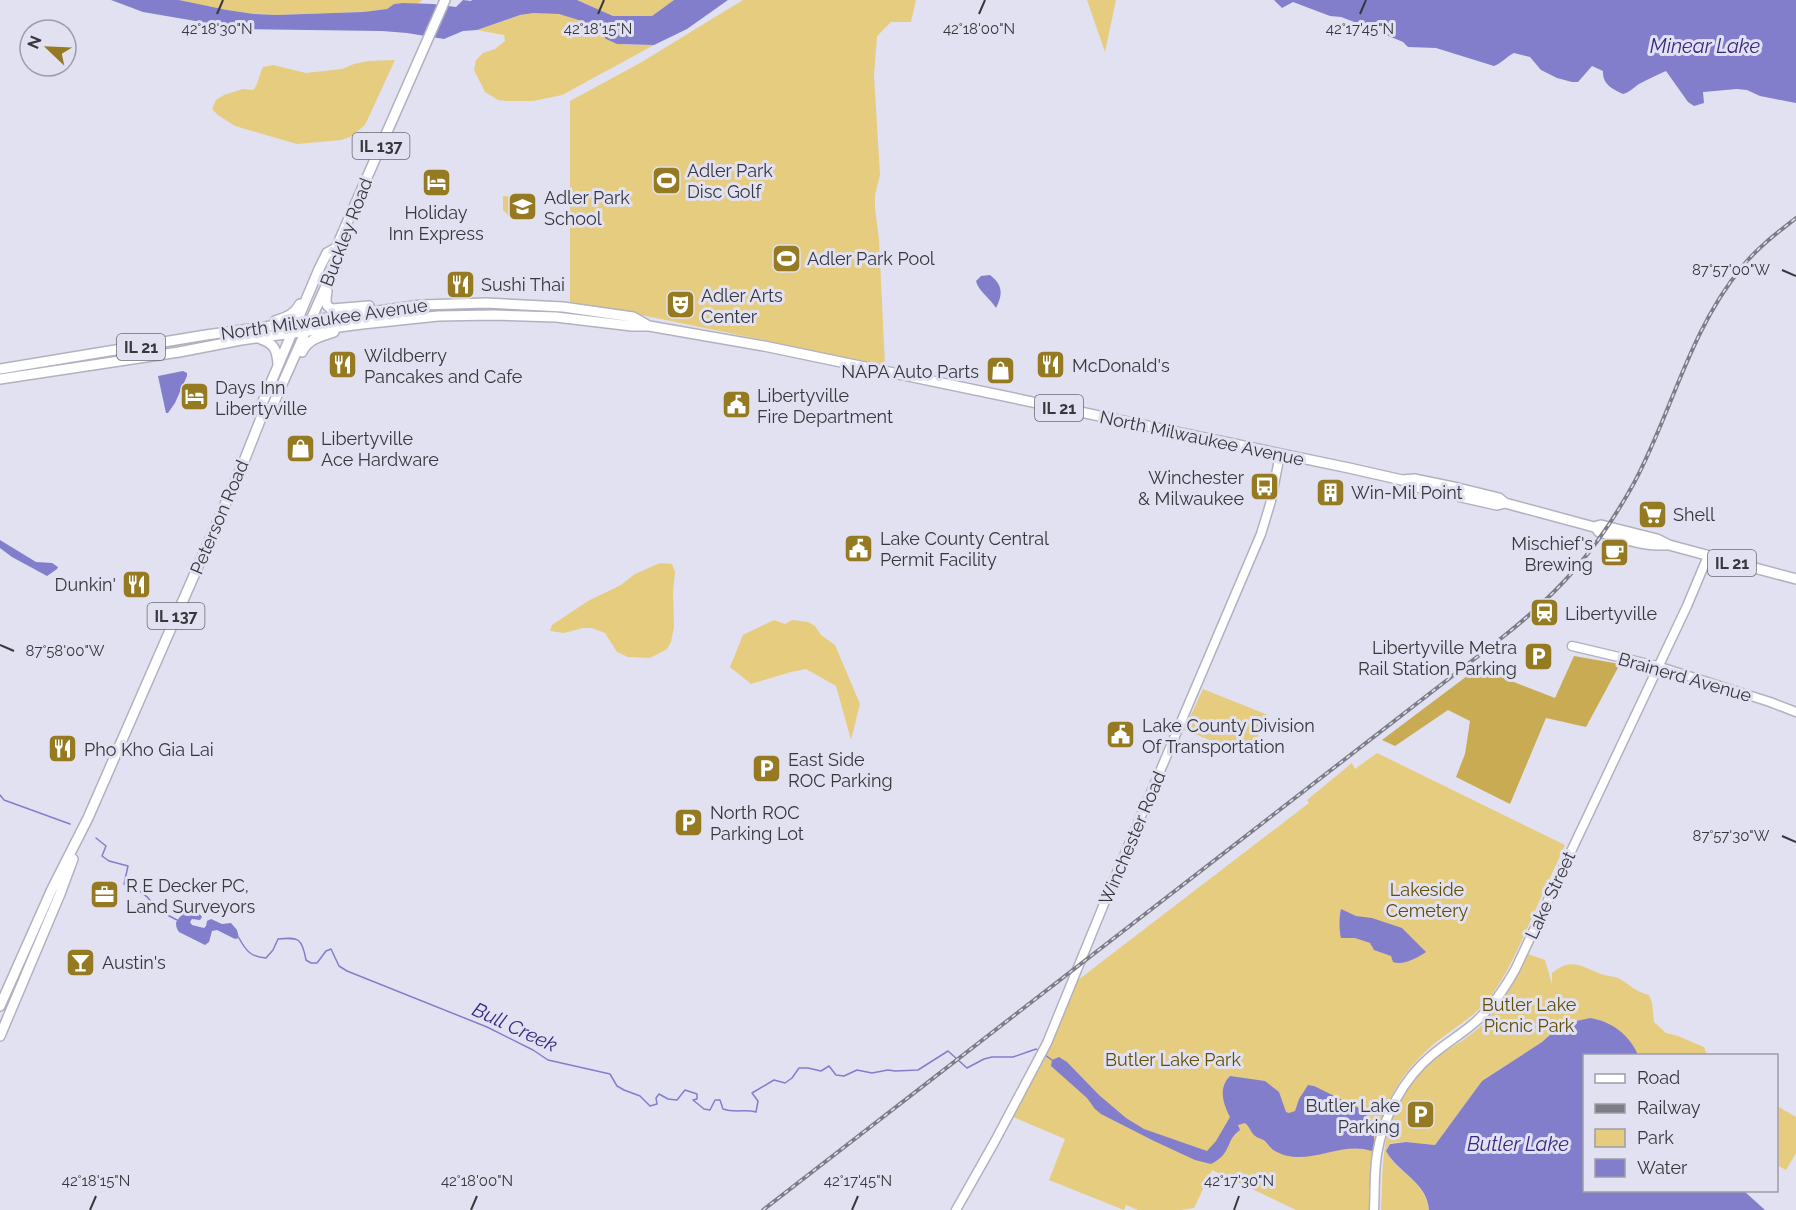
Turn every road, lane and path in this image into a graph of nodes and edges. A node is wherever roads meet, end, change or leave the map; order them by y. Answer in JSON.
{"nodes":[{"id":1,"x":445,"y":0,"type":"edge"},
{"id":2,"x":336,"y":248,"type":"junction"},
{"id":3,"x":320,"y":269,"type":"junction"},
{"id":4,"x":329,"y":278,"type":"junction"},
{"id":5,"x":401,"y":307,"type":"junction"},
{"id":6,"x":310,"y":321,"type":"junction"},
{"id":7,"x":297,"y":323,"type":"junction"},
{"id":8,"x":649,"y":326,"type":"junction"},
{"id":9,"x":262,"y":327,"type":"junction"},
{"id":10,"x":339,"y":327,"type":"junction"},
{"id":11,"x":304,"y":332,"type":"junction"},
{"id":12,"x":292,"y":334,"type":"junction"},
{"id":13,"x":259,"y":339,"type":"junction"},
{"id":14,"x":278,"y":366,"type":"junction"},
{"id":15,"x":0,"y":369,"type":"edge"},
{"id":16,"x":0,"y":379,"type":"edge"},
{"id":17,"x":276,"y":397,"type":"junction"},
{"id":18,"x":263,"y":413,"type":"junction"},
{"id":19,"x":1280,"y":454,"type":"junction"},
{"id":20,"x":1708,"y":556,"type":"junction"},
{"id":21,"x":1796,"y":579,"type":"edge"},
{"id":22,"x":1572,"y":646,"type":"dead end"},
{"id":23,"x":1657,"y":666,"type":"junction"},
{"id":24,"x":1796,"y":712,"type":"edge"},
{"id":25,"x":88,"y":818,"type":"junction"},
{"id":26,"x":0,"y":1006,"type":"edge"},
{"id":27,"x":0,"y":1036,"type":"edge"},
{"id":28,"x":956,"y":1210,"type":"edge"},
{"id":29,"x":1374,"y":1210,"type":"edge"}],
"edges":[{"from":1,"to":2,"type":"main road","name":"Buckley Road","number":"IL 137"},
{"from":2,"to":3,"type":"main road","name":"Peterson Road","number":"IL 137"},
{"from":2,"to":4,"type":"main road","name":"Buckley Road","number":"IL 137"},
{"from":3,"to":7,"type":"main road","name":"Peterson Road","number":"IL 137"},
{"from":3,"to":9,"type":"main road"},
{"from":4,"to":5,"type":"main road"},
{"from":4,"to":6,"type":"main road","name":"Buckley Road","number":"IL 137"},
{"from":5,"to":6,"type":"main road","name":"North Milwaukee Avenue","number":"IL 21"},
{"from":5,"to":8,"type":"main road","name":"North Milwaukee Avenue","number":"IL 21"},
{"from":6,"to":7,"type":"main road","name":"North Milwaukee Avenue","number":"IL 21"},
{"from":6,"to":11,"type":"main road","name":"Buckley Road","number":"IL 137"},
{"from":7,"to":9,"type":"main road","name":"North Milwaukee Avenue","number":"IL 21"},
{"from":7,"to":12,"type":"main road","name":"Peterson Road","number":"IL 137"},
{"from":8,"to":10,"type":"main road","name":"North Milwaukee Avenue","number":"IL 21"},
{"from":8,"to":19,"type":"main road","name":"North Milwaukee Avenue","number":"IL 21"},
{"from":9,"to":15,"type":"main road","name":"North Milwaukee Avenue","number":"IL 21"},
{"from":10,"to":11,"type":"main road","name":"North Milwaukee Avenue","number":"IL 21"},
{"from":10,"to":17,"type":"main road"},
{"from":11,"to":12,"type":"main road","name":"North Milwaukee Avenue","number":"IL 21"},
{"from":11,"to":17,"type":"main road","name":"Peterson Road","number":"IL 137"},
{"from":12,"to":13,"type":"main road","name":"North Milwaukee Avenue","number":"IL 21"},
{"from":12,"to":14,"type":"main road","name":"Peterson Road","number":"IL 137"},
{"from":13,"to":14,"type":"main road"},
{"from":13,"to":16,"type":"main road","name":"North Milwaukee Avenue","number":"IL 21"},
{"from":14,"to":18,"type":"main road","name":"Peterson Road","number":"IL 137"},
{"from":17,"to":18,"type":"main road","name":"Peterson Road","number":"IL 137"},
{"from":18,"to":25,"type":"main road","name":"Peterson Road","number":"IL 137"},
{"from":19,"to":20,"type":"main road","name":"North Milwaukee Avenue","number":"IL 21"},
{"from":19,"to":28,"type":"street","name":"Winchester Road"},
{"from":20,"to":21,"type":"main road","name":"North Milwaukee Avenue","number":"IL 21"},
{"from":20,"to":23,"type":"street","name":"Lake Street"},
{"from":22,"to":23,"type":"street","name":"Brainerd Avenue"},
{"from":23,"to":24,"type":"street","name":"Brainerd Avenue"},
{"from":23,"to":29,"type":"street","name":"Lake Street"},
{"from":25,"to":26,"type":"main road","name":"Peterson Road","number":"IL 137"},
{"from":25,"to":27,"type":"main road","name":"Peterson Road","number":"IL 137"}]}
